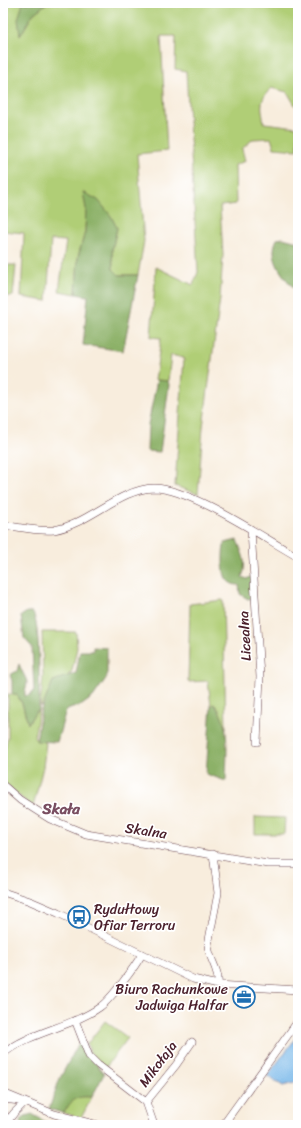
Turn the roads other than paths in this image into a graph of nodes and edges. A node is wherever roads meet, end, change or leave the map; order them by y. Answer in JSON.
{"nodes":[{"id":1,"x":3,"y":525,"type":"edge"},
{"id":2,"x":251,"y":530,"type":"junction"},
{"id":3,"x":298,"y":557,"type":"edge"},
{"id":4,"x":257,"y":742,"type":"dead end"},
{"id":5,"x":3,"y":785,"type":"edge"},
{"id":6,"x":213,"y":854,"type":"junction"},
{"id":7,"x":298,"y":864,"type":"edge"},
{"id":8,"x":3,"y":892,"type":"edge"},
{"id":9,"x":142,"y":954,"type":"junction"},
{"id":10,"x":218,"y":985,"type":"junction"},
{"id":11,"x":298,"y":990,"type":"edge"},
{"id":12,"x":75,"y":1020,"type":"junction"},
{"id":13,"x":298,"y":1021,"type":"edge"},
{"id":14,"x":192,"y":1042,"type":"dead end"},
{"id":15,"x":3,"y":1054,"type":"edge"},
{"id":16,"x":3,"y":1093,"type":"edge"},
{"id":17,"x":3,"y":1099,"type":"edge"},
{"id":18,"x":22,"y":1102,"type":"junction"},
{"id":19,"x":146,"y":1102,"type":"junction"},
{"id":20,"x":5,"y":1119,"type":"edge"},
{"id":21,"x":98,"y":1125,"type":"edge"},
{"id":22,"x":154,"y":1125,"type":"edge"},
{"id":23,"x":223,"y":1125,"type":"edge"}],
"edges":[{"from":1,"to":2,"type":"street"},
{"from":2,"to":3,"type":"street"},
{"from":2,"to":4,"type":"street","name":"Licealna"},
{"from":5,"to":6,"type":"street","name":"Skalna"},
{"from":6,"to":7,"type":"street","name":"Skalna"},
{"from":6,"to":10,"type":"street"},
{"from":8,"to":9,"type":"street"},
{"from":9,"to":10,"type":"street"},
{"from":9,"to":12,"type":"street"},
{"from":10,"to":11,"type":"street"},
{"from":12,"to":15,"type":"street"},
{"from":12,"to":19,"type":"street"},
{"from":13,"to":23,"type":"street"},
{"from":14,"to":19,"type":"street","name":"Mikołaja"},
{"from":16,"to":18,"type":"street"},
{"from":17,"to":18,"type":"street"},
{"from":18,"to":20,"type":"street"},
{"from":18,"to":21,"type":"street"},
{"from":19,"to":22,"type":"street"}]}
